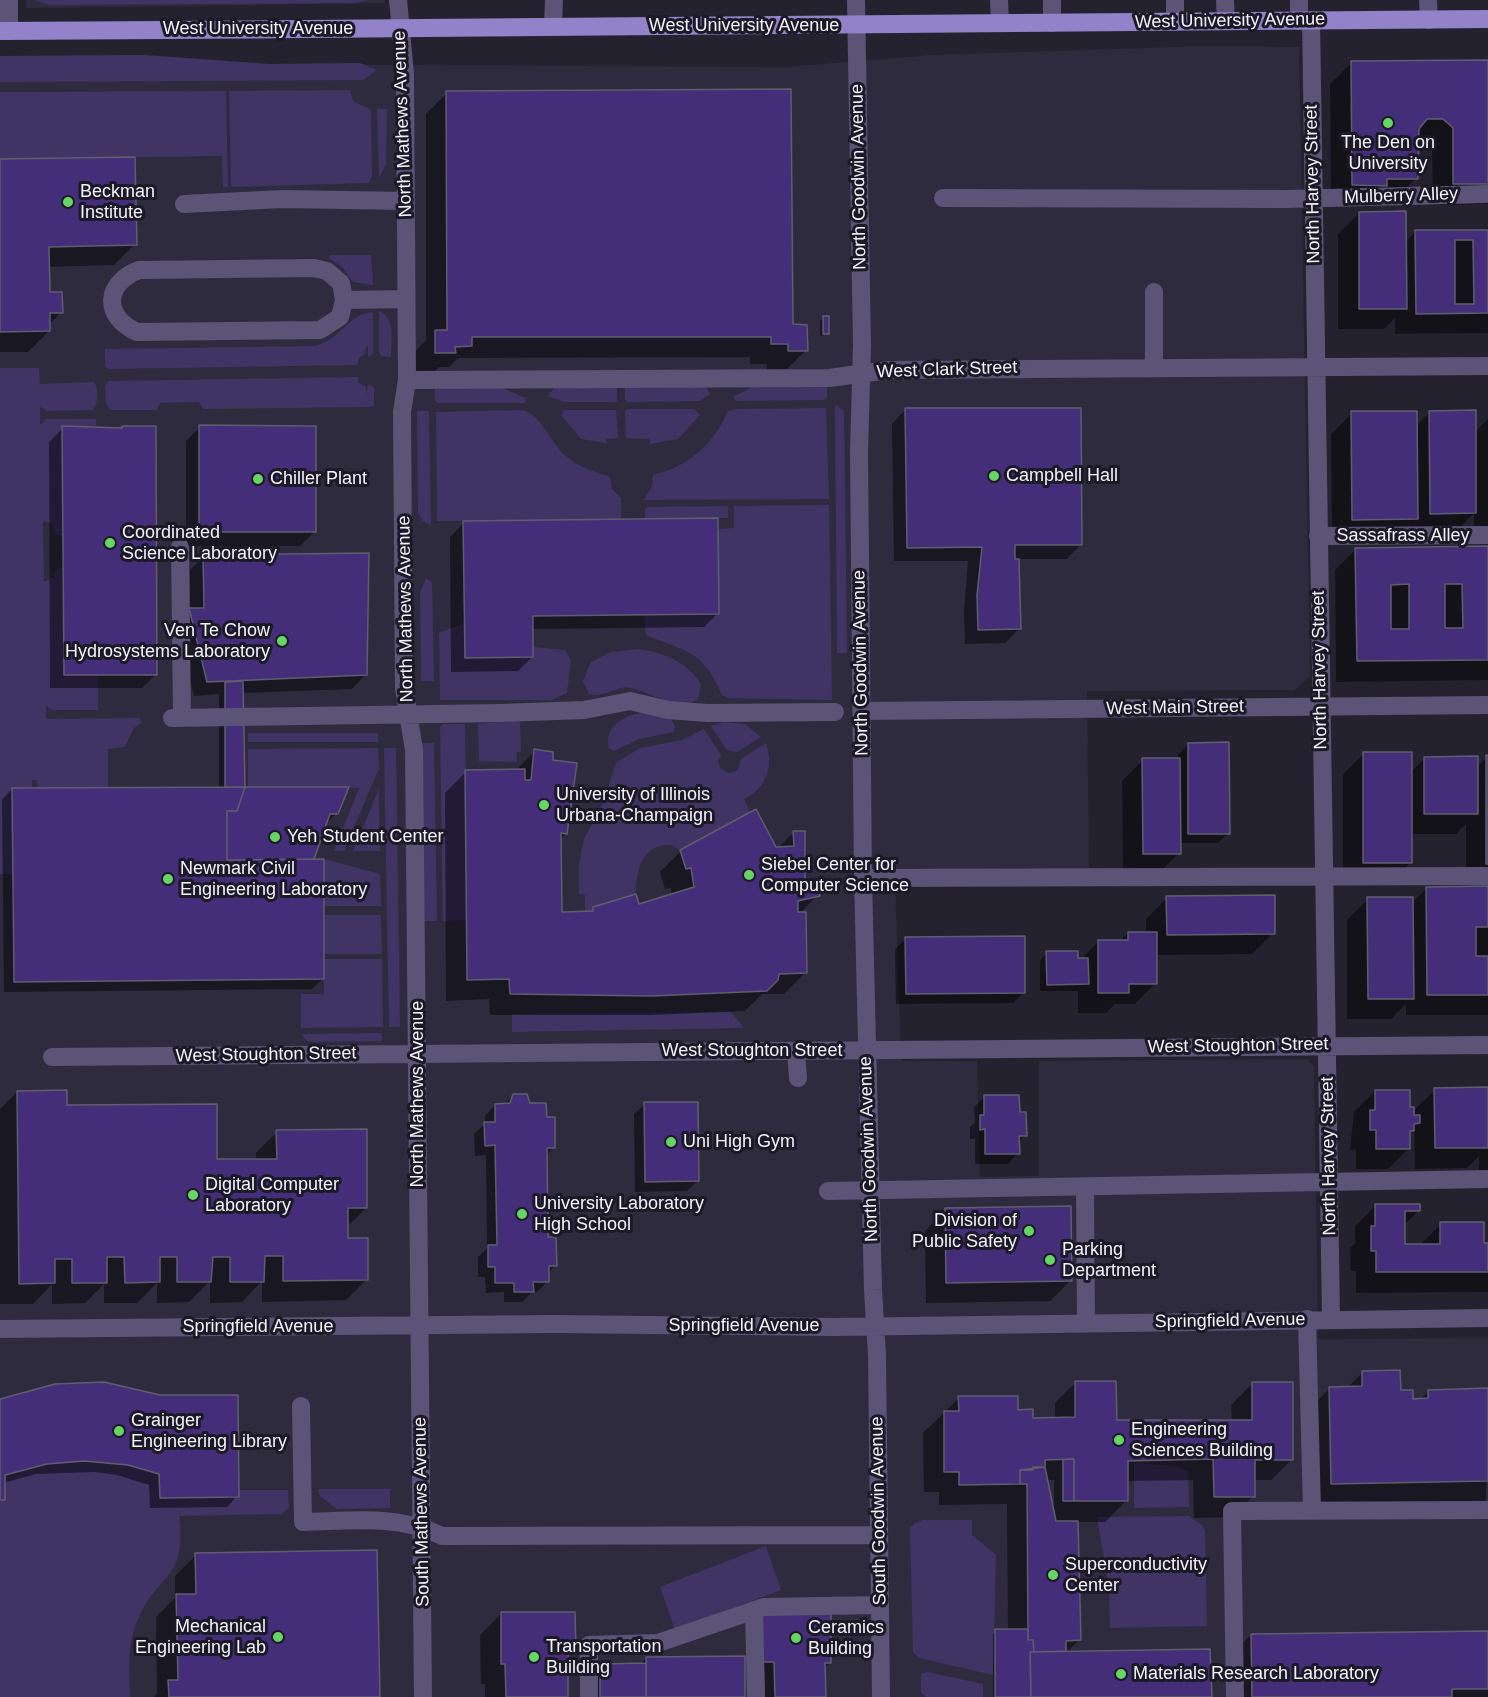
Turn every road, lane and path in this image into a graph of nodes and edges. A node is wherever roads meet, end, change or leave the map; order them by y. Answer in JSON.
{"nodes":[{"id":1,"x":9,"y":0,"type":"edge"},
{"id":2,"x":398,"y":0,"type":"edge"},
{"id":3,"x":554,"y":0,"type":"edge"},
{"id":4,"x":856,"y":0,"type":"edge"},
{"id":5,"x":999,"y":0,"type":"edge"},
{"id":6,"x":1052,"y":0,"type":"edge"},
{"id":7,"x":1175,"y":0,"type":"edge"},
{"id":8,"x":1225,"y":0,"type":"edge"},
{"id":9,"x":1299,"y":0,"type":"edge"},
{"id":10,"x":1428,"y":0,"type":"edge"},
{"id":11,"x":1488,"y":19,"type":"edge"},
{"id":12,"x":1305,"y":20,"type":"junction"},
{"id":13,"x":1429,"y":20,"type":"junction"},
{"id":14,"x":1226,"y":21,"type":"junction"},
{"id":15,"x":1175,"y":22,"type":"junction"},
{"id":16,"x":1000,"y":23,"type":"junction"},
{"id":17,"x":1052,"y":23,"type":"junction"},
{"id":18,"x":554,"y":26,"type":"junction"},
{"id":19,"x":857,"y":26,"type":"junction"},
{"id":20,"x":400,"y":28,"type":"junction"},
{"id":21,"x":4,"y":31,"type":"edge"},
{"id":22,"x":1488,"y":194,"type":"edge"},
{"id":23,"x":944,"y":198,"type":"dead end"},
{"id":24,"x":1314,"y":198,"type":"junction"},
{"id":25,"x":406,"y":201,"type":"junction"},
{"id":26,"x":184,"y":204,"type":"dead end"},
{"id":27,"x":1154,"y":292,"type":"dead end"},
{"id":28,"x":406,"y":299,"type":"junction"},
{"id":29,"x":344,"y":300,"type":"junction"},
{"id":30,"x":1154,"y":366,"type":"junction"},
{"id":31,"x":1316,"y":366,"type":"junction"},
{"id":32,"x":1488,"y":366,"type":"edge"},
{"id":33,"x":861,"y":374,"type":"junction"},
{"id":34,"x":407,"y":380,"type":"junction"},
{"id":35,"x":1488,"y":535,"type":"edge"},
{"id":36,"x":1318,"y":536,"type":"junction"},
{"id":37,"x":180,"y":547,"type":"dead end"},
{"id":38,"x":1488,"y":705,"type":"edge"},
{"id":39,"x":1321,"y":707,"type":"junction"},
{"id":40,"x":862,"y":711,"type":"junction"},
{"id":41,"x":835,"y":712,"type":"dead end"},
{"id":42,"x":409,"y":715,"type":"junction"},
{"id":43,"x":1488,"y":876,"type":"edge"},
{"id":44,"x":1324,"y":877,"type":"junction"},
{"id":45,"x":863,"y":878,"type":"junction"},
{"id":46,"x":1327,"y":1045,"type":"junction"},
{"id":47,"x":1488,"y":1045,"type":"edge"},
{"id":48,"x":867,"y":1050,"type":"junction"},
{"id":49,"x":796,"y":1051,"type":"junction"},
{"id":50,"x":418,"y":1053,"type":"junction"},
{"id":51,"x":52,"y":1057,"type":"dead end"},
{"id":52,"x":798,"y":1078,"type":"dead end"},
{"id":53,"x":1488,"y":1179,"type":"edge"},
{"id":54,"x":1329,"y":1180,"type":"junction"},
{"id":55,"x":1085,"y":1187,"type":"junction"},
{"id":56,"x":870,"y":1190,"type":"junction"},
{"id":57,"x":828,"y":1191,"type":"dead end"},
{"id":58,"x":1488,"y":1318,"type":"edge"},
{"id":59,"x":1307,"y":1319,"type":"junction"},
{"id":60,"x":1331,"y":1319,"type":"junction"},
{"id":61,"x":1086,"y":1324,"type":"junction"},
{"id":62,"x":420,"y":1326,"type":"junction"},
{"id":63,"x":875,"y":1326,"type":"junction"},
{"id":64,"x":0,"y":1329,"type":"edge"},
{"id":65,"x":301,"y":1406,"type":"dead end"},
{"id":66,"x":1312,"y":1510,"type":"junction"},
{"id":67,"x":1488,"y":1510,"type":"edge"},
{"id":68,"x":423,"y":1526,"type":"junction"},
{"id":69,"x":879,"y":1534,"type":"junction"},
{"id":70,"x":880,"y":1605,"type":"junction"},
{"id":71,"x":754,"y":1610,"type":"junction"},
{"id":72,"x":423,"y":1697,"type":"edge"},
{"id":73,"x":589,"y":1697,"type":"edge"},
{"id":74,"x":756,"y":1697,"type":"edge"},
{"id":75,"x":881,"y":1697,"type":"edge"},
{"id":76,"x":1235,"y":1697,"type":"edge"}],
"edges":[{"from":1,"to":21,"type":"street"},
{"from":2,"to":20,"type":"street","name":"North Mathews Avenue"},
{"from":3,"to":18,"type":"street"},
{"from":4,"to":19,"type":"street","name":"North Goodwin Avenue"},
{"from":5,"to":16,"type":"street"},
{"from":6,"to":17,"type":"street"},
{"from":7,"to":15,"type":"street"},
{"from":8,"to":14,"type":"street"},
{"from":9,"to":12,"type":"street","name":"North Harvey Street"},
{"from":10,"to":13,"type":"street"},
{"from":11,"to":13,"type":"main road","name":"West University Avenue"},
{"from":12,"to":13,"type":"main road","name":"West University Avenue"},
{"from":12,"to":14,"type":"main road","name":"West University Avenue"},
{"from":12,"to":24,"type":"street","name":"North Harvey Street"},
{"from":14,"to":15,"type":"main road","name":"West University Avenue"},
{"from":15,"to":17,"type":"main road","name":"West University Avenue"},
{"from":16,"to":17,"type":"main road","name":"West University Avenue"},
{"from":16,"to":19,"type":"main road","name":"West University Avenue"},
{"from":18,"to":19,"type":"main road","name":"West University Avenue"},
{"from":18,"to":20,"type":"main road","name":"West University Avenue"},
{"from":19,"to":33,"type":"street","name":"North Goodwin Avenue"},
{"from":20,"to":21,"type":"main road","name":"West University Avenue"},
{"from":20,"to":25,"type":"street","name":"North Mathews Avenue"},
{"from":22,"to":24,"type":"street","name":"Mulberry Alley"},
{"from":23,"to":24,"type":"street","name":"Mulberry Alley"},
{"from":24,"to":31,"type":"street","name":"North Harvey Street"},
{"from":25,"to":26,"type":"street"},
{"from":25,"to":28,"type":"street","name":"North Mathews Avenue"},
{"from":27,"to":30,"type":"street"},
{"from":28,"to":29,"type":"street"},
{"from":28,"to":34,"type":"street","name":"North Mathews Avenue"},
{"from":29,"to":29,"type":"street"},
{"from":30,"to":31,"type":"street","name":"West Clark Street"},
{"from":30,"to":33,"type":"street","name":"West Clark Street"},
{"from":31,"to":32,"type":"street","name":"West Clark Street"},
{"from":31,"to":36,"type":"street","name":"North Harvey Street"},
{"from":33,"to":34,"type":"street","name":"West Clark Street"},
{"from":33,"to":40,"type":"street","name":"North Goodwin Avenue"},
{"from":34,"to":42,"type":"street","name":"North Mathews Avenue"},
{"from":35,"to":36,"type":"street","name":"Sassafrass Alley"},
{"from":36,"to":39,"type":"street","name":"North Harvey Street"},
{"from":37,"to":42,"type":"street"},
{"from":38,"to":39,"type":"street","name":"West Main Street"},
{"from":39,"to":40,"type":"street","name":"West Main Street"},
{"from":39,"to":44,"type":"street","name":"North Harvey Street"},
{"from":40,"to":45,"type":"street","name":"North Goodwin Avenue"},
{"from":41,"to":42,"type":"street"},
{"from":42,"to":50,"type":"street","name":"North Mathews Avenue"},
{"from":43,"to":44,"type":"street"},
{"from":44,"to":45,"type":"street"},
{"from":44,"to":46,"type":"street","name":"North Harvey Street"},
{"from":45,"to":48,"type":"street","name":"North Goodwin Avenue"},
{"from":46,"to":47,"type":"street","name":"West Stoughton Street"},
{"from":46,"to":48,"type":"street","name":"West Stoughton Street"},
{"from":46,"to":54,"type":"street","name":"North Harvey Street"},
{"from":48,"to":49,"type":"street","name":"West Stoughton Street"},
{"from":48,"to":56,"type":"street","name":"North Goodwin Avenue"},
{"from":49,"to":50,"type":"street","name":"West Stoughton Street"},
{"from":49,"to":52,"type":"street"},
{"from":50,"to":51,"type":"street","name":"West Stoughton Street"},
{"from":50,"to":62,"type":"street","name":"North Mathews Avenue"},
{"from":53,"to":54,"type":"street"},
{"from":54,"to":55,"type":"street"},
{"from":54,"to":60,"type":"street","name":"North Harvey Street"},
{"from":55,"to":56,"type":"street"},
{"from":55,"to":61,"type":"street"},
{"from":56,"to":57,"type":"street"},
{"from":56,"to":63,"type":"street","name":"North Goodwin Avenue"},
{"from":58,"to":60,"type":"street","name":"Springfield Avenue"},
{"from":59,"to":60,"type":"street","name":"Springfield Avenue"},
{"from":59,"to":61,"type":"street","name":"Springfield Avenue"},
{"from":59,"to":66,"type":"street"},
{"from":61,"to":63,"type":"street","name":"Springfield Avenue"},
{"from":62,"to":63,"type":"street","name":"Springfield Avenue"},
{"from":62,"to":64,"type":"street","name":"Springfield Avenue"},
{"from":62,"to":68,"type":"street","name":"South Mathews Avenue"},
{"from":63,"to":69,"type":"street","name":"South Goodwin Avenue"},
{"from":65,"to":68,"type":"street"},
{"from":66,"to":67,"type":"street"},
{"from":66,"to":76,"type":"street"},
{"from":68,"to":69,"type":"street"},
{"from":68,"to":72,"type":"street","name":"South Mathews Avenue"},
{"from":69,"to":70,"type":"street","name":"South Goodwin Avenue"},
{"from":70,"to":71,"type":"street"},
{"from":70,"to":75,"type":"street","name":"South Goodwin Avenue"},
{"from":71,"to":73,"type":"street"},
{"from":71,"to":74,"type":"street"}]}
